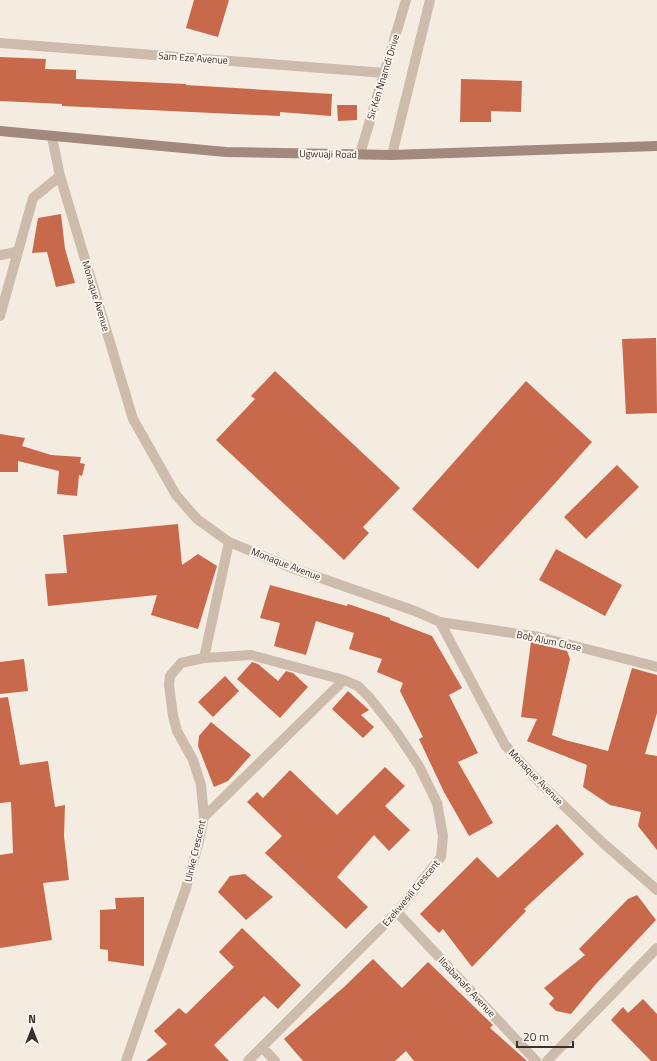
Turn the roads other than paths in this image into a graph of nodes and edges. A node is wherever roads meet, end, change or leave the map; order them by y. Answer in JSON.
{"nodes":[{"id":1,"x":406,"y":0,"type":"edge"},
{"id":2,"x":430,"y":0,"type":"edge"},
{"id":3,"x":0,"y":43,"type":"edge"},
{"id":4,"x":385,"y":73,"type":"junction"},
{"id":5,"x":0,"y":131,"type":"edge"},
{"id":6,"x":52,"y":137,"type":"junction"},
{"id":7,"x":657,"y":146,"type":"edge"},
{"id":8,"x":360,"y":154,"type":"junction"},
{"id":9,"x":392,"y":156,"type":"junction"},
{"id":10,"x":60,"y":176,"type":"junction"},
{"id":11,"x":16,"y":252,"type":"junction"},
{"id":12,"x":0,"y":255,"type":"edge"},
{"id":13,"x":0,"y":316,"type":"edge"},
{"id":14,"x":229,"y":542,"type":"junction"},
{"id":15,"x":440,"y":622,"type":"junction"},
{"id":16,"x":204,"y":658,"type":"junction"},
{"id":17,"x":657,"y":667,"type":"edge"},
{"id":18,"x":344,"y":680,"type":"junction"},
{"id":19,"x":204,"y":817,"type":"junction"},
{"id":20,"x":657,"y":890,"type":"edge"},
{"id":21,"x":397,"y":912,"type":"junction"},
{"id":22,"x":657,"y":948,"type":"edge"},
{"id":23,"x":262,"y":1047,"type":"junction"},
{"id":24,"x":126,"y":1061,"type":"edge"},
{"id":25,"x":248,"y":1061,"type":"edge"},
{"id":26,"x":274,"y":1061,"type":"edge"},
{"id":27,"x":536,"y":1061,"type":"edge"},
{"id":28,"x":547,"y":1061,"type":"edge"}],
"edges":[{"from":1,"to":4,"type":"street","name":"Sir Ken Nnamdi Drive"},
{"from":2,"to":9,"type":"street"},
{"from":3,"to":4,"type":"street","name":"Sam Eze Avenue"},
{"from":4,"to":8,"type":"street","name":"Sir Ken Nnamdi Drive"},
{"from":5,"to":6,"type":"main road","name":"Ugwuaji Road"},
{"from":6,"to":8,"type":"main road","name":"Ugwuaji Road"},
{"from":6,"to":10,"type":"street","name":"Monaque Avenue"},
{"from":7,"to":9,"type":"main road","name":"Ugwuaji Road"},
{"from":8,"to":9,"type":"main road","name":"Ugwuaji Road"},
{"from":10,"to":11,"type":"street"},
{"from":10,"to":14,"type":"street","name":"Monaque Avenue"},
{"from":11,"to":12,"type":"street"},
{"from":11,"to":13,"type":"street"},
{"from":14,"to":15,"type":"street","name":"Monaque Avenue"},
{"from":14,"to":16,"type":"street"},
{"from":15,"to":17,"type":"street","name":"Bob Alum Close"},
{"from":15,"to":20,"type":"street","name":"Monaque Avenue"},
{"from":16,"to":18,"type":"street","name":"Ezekwesili Crescent"},
{"from":16,"to":19,"type":"street","name":"Ulrike Crescent"},
{"from":18,"to":19,"type":"street"},
{"from":18,"to":21,"type":"street","name":"Ezekwesili Crescent"},
{"from":19,"to":24,"type":"street","name":"Ulrike Crescent"},
{"from":21,"to":23,"type":"street","name":"Ezekwesili Crescent"},
{"from":21,"to":27,"type":"street","name":"Iloabanafo Avenue"},
{"from":22,"to":28,"type":"street"},
{"from":23,"to":25,"type":"street","name":"Ezekwesili Crescent"},
{"from":23,"to":26,"type":"street"}]}
